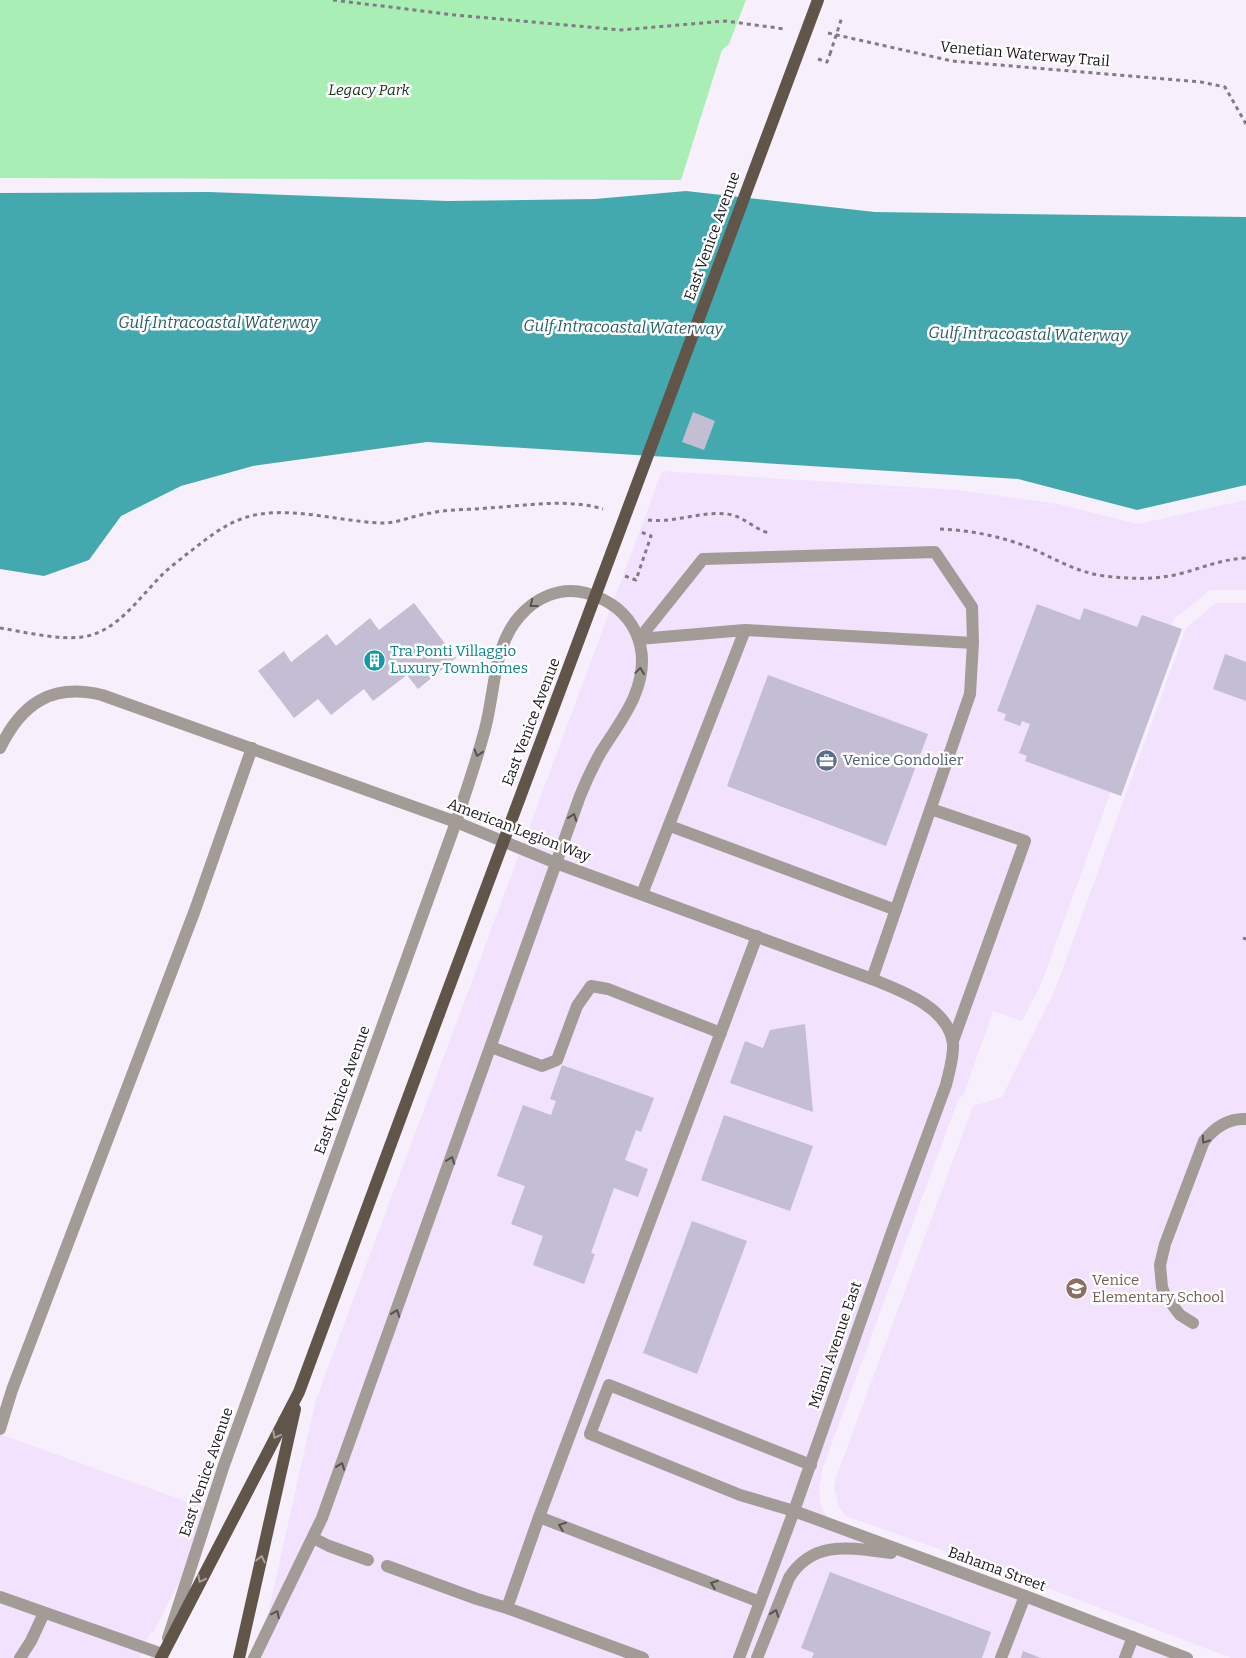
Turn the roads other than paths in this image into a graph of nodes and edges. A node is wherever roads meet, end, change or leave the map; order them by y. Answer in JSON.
{"nodes":[{"id":1,"x":818,"y":0,"type":"edge"},
{"id":2,"x":745,"y":630,"type":"junction"},
{"id":3,"x":639,"y":639,"type":"junction"},
{"id":4,"x":973,"y":642,"type":"junction"},
{"id":5,"x":0,"y":748,"type":"edge"},
{"id":6,"x":252,"y":748,"type":"junction"},
{"id":7,"x":931,"y":809,"type":"junction"},
{"id":8,"x":456,"y":822,"type":"junction"},
{"id":9,"x":670,"y":826,"type":"junction"},
{"id":10,"x":556,"y":863,"type":"junction"},
{"id":11,"x":642,"y":894,"type":"junction"},
{"id":12,"x":896,"y":910,"type":"junction"},
{"id":13,"x":757,"y":936,"type":"junction"},
{"id":14,"x":872,"y":979,"type":"junction"},
{"id":15,"x":721,"y":1033,"type":"junction"},
{"id":16,"x":952,"y":1042,"type":"junction"},
{"id":17,"x":491,"y":1047,"type":"junction"},
{"id":18,"x":1246,"y":1119,"type":"edge"},
{"id":19,"x":1193,"y":1323,"type":"dead end"},
{"id":20,"x":299,"y":1392,"type":"junction"},
{"id":21,"x":0,"y":1429,"type":"edge"},
{"id":22,"x":811,"y":1465,"type":"junction"},
{"id":23,"x":794,"y":1512,"type":"junction"},
{"id":24,"x":539,"y":1517,"type":"junction"},
{"id":25,"x":313,"y":1538,"type":"junction"},
{"id":26,"x":914,"y":1556,"type":"junction"},
{"id":27,"x":368,"y":1560,"type":"dead end"},
{"id":28,"x":387,"y":1566,"type":"dead end"},
{"id":29,"x":1025,"y":1596,"type":"junction"},
{"id":30,"x":0,"y":1597,"type":"edge"},
{"id":31,"x":760,"y":1602,"type":"junction"},
{"id":32,"x":507,"y":1608,"type":"junction"},
{"id":33,"x":44,"y":1613,"type":"junction"},
{"id":34,"x":1133,"y":1637,"type":"junction"},
{"id":35,"x":162,"y":1656,"type":"edge"},
{"id":36,"x":20,"y":1658,"type":"edge"},
{"id":37,"x":239,"y":1658,"type":"edge"},
{"id":38,"x":254,"y":1658,"type":"edge"},
{"id":39,"x":643,"y":1658,"type":"edge"},
{"id":40,"x":739,"y":1658,"type":"edge"},
{"id":41,"x":758,"y":1658,"type":"edge"},
{"id":42,"x":1001,"y":1658,"type":"edge"},
{"id":43,"x":1125,"y":1658,"type":"edge"},
{"id":44,"x":1187,"y":1658,"type":"edge"}],
"edges":[{"from":1,"to":20,"type":"main road","name":"East Venice Avenue","bridge":true},
{"from":2,"to":3,"type":"street"},
{"from":2,"to":4,"type":"street"},
{"from":2,"to":9,"type":"street"},
{"from":3,"to":4,"type":"street"},
{"from":3,"to":8,"type":"street","name":"East Venice Avenue","one_way":true},
{"from":10,"to":3,"type":"street","name":"East Venice Avenue","one_way":true},
{"from":4,"to":7,"type":"street"},
{"from":5,"to":6,"type":"street","name":"American Legion Way"},
{"from":6,"to":8,"type":"street","name":"American Legion Way"},
{"from":6,"to":21,"type":"street"},
{"from":7,"to":12,"type":"street"},
{"from":7,"to":16,"type":"street"},
{"from":8,"to":10,"type":"street","name":"American Legion Way"},
{"from":8,"to":35,"type":"street","name":"East Venice Avenue"},
{"from":9,"to":11,"type":"street"},
{"from":9,"to":12,"type":"street"},
{"from":10,"to":11,"type":"street","name":"American Legion Way"},
{"from":10,"to":17,"type":"street","name":"East Venice Avenue"},
{"from":11,"to":13,"type":"street","name":"American Legion Way"},
{"from":12,"to":14,"type":"street"},
{"from":13,"to":14,"type":"street","name":"American Legion Way"},
{"from":13,"to":15,"type":"street"},
{"from":14,"to":16,"type":"street","name":"American Legion Way"},
{"from":15,"to":17,"type":"street"},
{"from":15,"to":24,"type":"street"},
{"from":16,"to":22,"type":"street","name":"Miami Avenue East"},
{"from":25,"to":17,"type":"street","name":"East Venice Avenue","one_way":true},
{"from":18,"to":19,"type":"street","one_way":true},
{"from":20,"to":35,"type":"main road","name":"East Venice Avenue","one_way":true},
{"from":37,"to":20,"type":"main road","name":"East Venice Avenue","one_way":true},
{"from":22,"to":23,"type":"street","name":"Miami Avenue East"},
{"from":22,"to":23,"type":"street","name":"Bahama Street"},
{"from":23,"to":26,"type":"street","name":"Bahama Street"},
{"from":23,"to":31,"type":"street","name":"Miami Avenue East"},
{"from":31,"to":24,"type":"street","one_way":true},
{"from":24,"to":32,"type":"street"},
{"from":25,"to":27,"type":"street"},
{"from":38,"to":25,"type":"street","name":"East Venice Avenue","one_way":true},
{"from":26,"to":29,"type":"street","name":"Bahama Street"},
{"from":41,"to":26,"type":"street","one_way":true},
{"from":28,"to":32,"type":"street"},
{"from":29,"to":34,"type":"street","name":"Bahama Street"},
{"from":29,"to":42,"type":"street"},
{"from":30,"to":33,"type":"street"},
{"from":31,"to":40,"type":"street","name":"Miami Avenue East"},
{"from":32,"to":39,"type":"street"},
{"from":33,"to":35,"type":"street"},
{"from":33,"to":36,"type":"street"},
{"from":34,"to":43,"type":"street"},
{"from":34,"to":44,"type":"street","name":"Bahama Street"}]}
